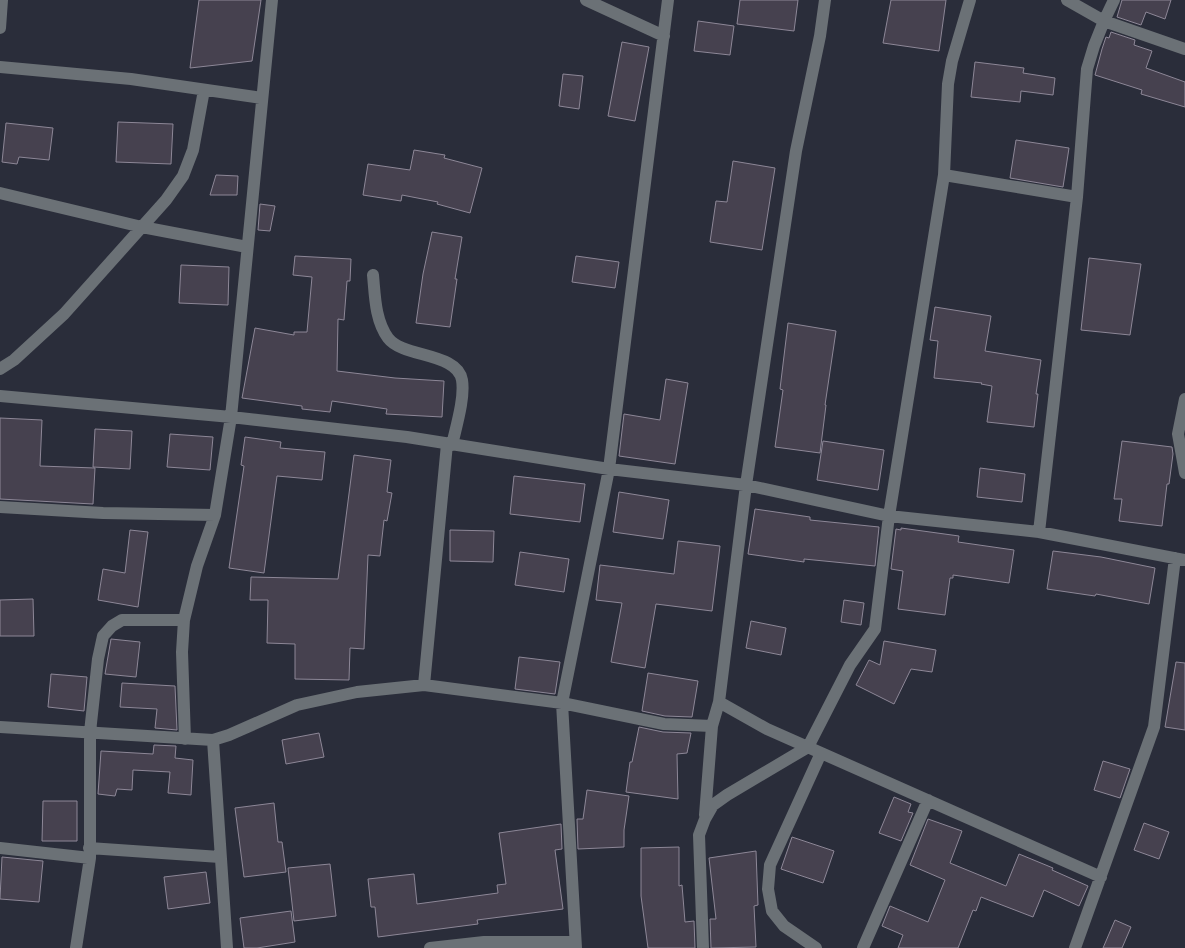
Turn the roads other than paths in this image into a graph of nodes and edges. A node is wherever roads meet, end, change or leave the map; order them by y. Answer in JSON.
{"nodes":[{"id":1,"x":2,"y":0,"type":"edge"},
{"id":2,"x":272,"y":0,"type":"edge"},
{"id":3,"x":586,"y":0,"type":"edge"},
{"id":4,"x":668,"y":0,"type":"edge"},
{"id":5,"x":825,"y":0,"type":"edge"},
{"id":6,"x":970,"y":0,"type":"edge"},
{"id":7,"x":1067,"y":0,"type":"edge"},
{"id":8,"x":1114,"y":0,"type":"edge"},
{"id":9,"x":1104,"y":21,"type":"junction"},
{"id":10,"x":0,"y":28,"type":"edge"},
{"id":11,"x":664,"y":36,"type":"junction"},
{"id":12,"x":1185,"y":48,"type":"edge"},
{"id":13,"x":0,"y":67,"type":"edge"},
{"id":14,"x":204,"y":90,"type":"junction"},
{"id":15,"x":262,"y":98,"type":"junction"},
{"id":16,"x":944,"y":175,"type":"junction"},
{"id":17,"x":0,"y":194,"type":"edge"},
{"id":18,"x":1077,"y":198,"type":"junction"},
{"id":19,"x":142,"y":228,"type":"junction"},
{"id":20,"x":247,"y":247,"type":"junction"},
{"id":21,"x":373,"y":275,"type":"dead end"},
{"id":22,"x":0,"y":369,"type":"edge"},
{"id":23,"x":0,"y":396,"type":"edge"},
{"id":24,"x":1185,"y":399,"type":"edge"},
{"id":25,"x":231,"y":417,"type":"junction"},
{"id":26,"x":450,"y":445,"type":"junction"},
{"id":27,"x":609,"y":469,"type":"junction"},
{"id":28,"x":1185,"y":473,"type":"edge"},
{"id":29,"x":746,"y":485,"type":"junction"},
{"id":30,"x":0,"y":508,"type":"edge"},
{"id":31,"x":215,"y":515,"type":"junction"},
{"id":32,"x":889,"y":516,"type":"junction"},
{"id":33,"x":1039,"y":532,"type":"junction"},
{"id":34,"x":1180,"y":559,"type":"edge"},
{"id":35,"x":184,"y":620,"type":"junction"},
{"id":36,"x":424,"y":685,"type":"junction"},
{"id":37,"x":718,"y":702,"type":"junction"},
{"id":38,"x":562,"y":703,"type":"junction"},
{"id":39,"x":712,"y":726,"type":"junction"},
{"id":40,"x":0,"y":727,"type":"edge"},
{"id":41,"x":90,"y":732,"type":"junction"},
{"id":42,"x":185,"y":739,"type":"junction"},
{"id":43,"x":213,"y":740,"type":"junction"},
{"id":44,"x":808,"y":747,"type":"junction"},
{"id":45,"x":821,"y":753,"type":"junction"},
{"id":46,"x":928,"y":800,"type":"junction"},
{"id":47,"x":704,"y":819,"type":"junction"},
{"id":48,"x":0,"y":848,"type":"edge"},
{"id":49,"x":90,"y":853,"type":"junction"},
{"id":50,"x":220,"y":857,"type":"junction"},
{"id":51,"x":1102,"y":877,"type":"junction"},
{"id":52,"x":485,"y":945,"type":"edge"},
{"id":53,"x":576,"y":945,"type":"edge"},
{"id":54,"x":76,"y":948,"type":"edge"},
{"id":55,"x":227,"y":948,"type":"edge"},
{"id":56,"x":430,"y":948,"type":"edge"},
{"id":57,"x":703,"y":948,"type":"edge"},
{"id":58,"x":816,"y":948,"type":"edge"},
{"id":59,"x":864,"y":948,"type":"edge"},
{"id":60,"x":1075,"y":948,"type":"edge"}],
"edges":[{"from":1,"to":10,"type":"street"},
{"from":2,"to":15,"type":"street"},
{"from":3,"to":11,"type":"street"},
{"from":4,"to":11,"type":"street"},
{"from":5,"to":29,"type":"street"},
{"from":6,"to":16,"type":"street"},
{"from":7,"to":9,"type":"street"},
{"from":8,"to":9,"type":"street"},
{"from":9,"to":12,"type":"street"},
{"from":9,"to":18,"type":"street"},
{"from":11,"to":27,"type":"street"},
{"from":13,"to":14,"type":"street"},
{"from":14,"to":15,"type":"street"},
{"from":14,"to":19,"type":"street"},
{"from":15,"to":20,"type":"street"},
{"from":16,"to":18,"type":"street"},
{"from":16,"to":32,"type":"street"},
{"from":17,"to":19,"type":"street"},
{"from":18,"to":33,"type":"street"},
{"from":19,"to":20,"type":"street"},
{"from":19,"to":22,"type":"street"},
{"from":20,"to":25,"type":"street"},
{"from":21,"to":26,"type":"street"},
{"from":23,"to":25,"type":"street"},
{"from":24,"to":28,"type":"street"},
{"from":25,"to":26,"type":"street"},
{"from":25,"to":31,"type":"street"},
{"from":26,"to":27,"type":"street"},
{"from":26,"to":36,"type":"street"},
{"from":27,"to":29,"type":"street"},
{"from":27,"to":38,"type":"street"},
{"from":29,"to":32,"type":"street"},
{"from":29,"to":37,"type":"street"},
{"from":30,"to":31,"type":"street"},
{"from":31,"to":35,"type":"street"},
{"from":32,"to":33,"type":"street"},
{"from":32,"to":44,"type":"street"},
{"from":33,"to":34,"type":"street"},
{"from":34,"to":51,"type":"street"},
{"from":35,"to":41,"type":"street"},
{"from":35,"to":42,"type":"street"},
{"from":36,"to":38,"type":"street"},
{"from":36,"to":43,"type":"street"},
{"from":37,"to":39,"type":"street"},
{"from":37,"to":44,"type":"street"},
{"from":38,"to":39,"type":"street"},
{"from":38,"to":53,"type":"street"},
{"from":39,"to":47,"type":"street"},
{"from":40,"to":41,"type":"street"},
{"from":41,"to":42,"type":"street"},
{"from":41,"to":49,"type":"street"},
{"from":42,"to":43,"type":"street"},
{"from":43,"to":50,"type":"street"},
{"from":44,"to":45,"type":"street"},
{"from":44,"to":47,"type":"street"},
{"from":45,"to":46,"type":"street"},
{"from":45,"to":58,"type":"street"},
{"from":46,"to":51,"type":"street"},
{"from":46,"to":59,"type":"street"},
{"from":47,"to":57,"type":"street"},
{"from":48,"to":49,"type":"street"},
{"from":49,"to":50,"type":"street"},
{"from":49,"to":54,"type":"street"},
{"from":50,"to":55,"type":"street"},
{"from":51,"to":60,"type":"street"},
{"from":52,"to":53,"type":"street"},
{"from":52,"to":56,"type":"street"}]}
